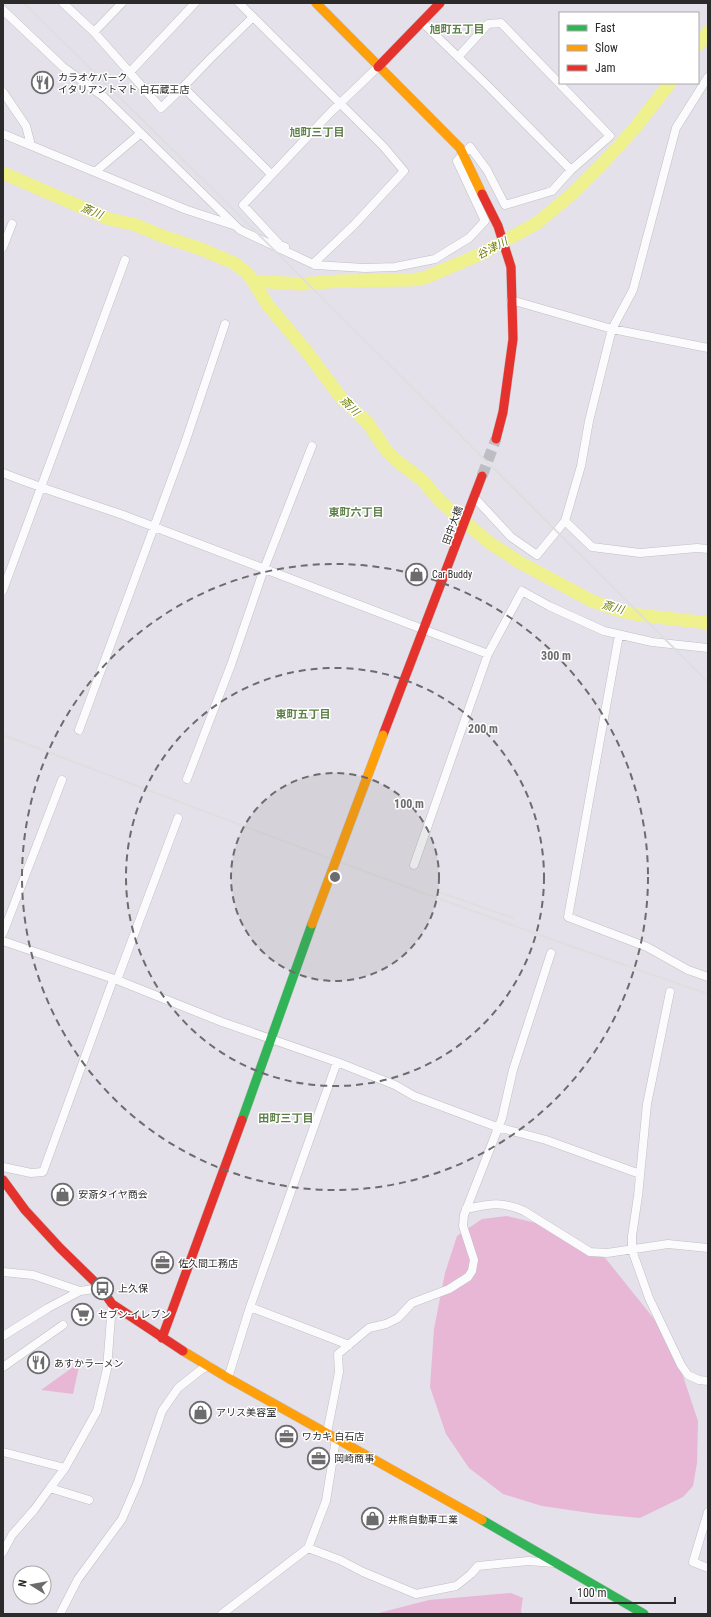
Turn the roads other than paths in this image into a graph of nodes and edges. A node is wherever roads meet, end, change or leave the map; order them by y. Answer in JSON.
{"nodes":[{"id":1,"x":63,"y":3,"type":"edge"},
{"id":2,"x":122,"y":3,"type":"edge"},
{"id":3,"x":196,"y":3,"type":"edge"},
{"id":4,"x":239,"y":3,"type":"edge"},
{"id":5,"x":316,"y":3,"type":"edge"},
{"id":6,"x":440,"y":3,"type":"edge"},
{"id":7,"x":3,"y":10,"type":"edge"},
{"id":8,"x":254,"y":17,"type":"junction"},
{"id":9,"x":422,"y":22,"type":"junction"},
{"id":10,"x":94,"y":32,"type":"junction"},
{"id":11,"x":458,"y":57,"type":"junction"},
{"id":12,"x":378,"y":67,"type":"junction"},
{"id":13,"x":130,"y":72,"type":"junction"},
{"id":14,"x":708,"y":78,"type":"edge"},
{"id":15,"x":559,"y":83,"type":"edge"},
{"id":16,"x":560,"y":84,"type":"edge"},
{"id":17,"x":183,"y":88,"type":"junction"},
{"id":18,"x":3,"y":92,"type":"edge"},
{"id":19,"x":340,"y":104,"type":"junction"},
{"id":20,"x":141,"y":133,"type":"junction"},
{"id":21,"x":3,"y":134,"type":"edge"},
{"id":22,"x":31,"y":145,"type":"junction"},
{"id":23,"x":463,"y":154,"type":"junction"},
{"id":24,"x":571,"y":170,"type":"junction"},
{"id":25,"x":95,"y":172,"type":"junction"},
{"id":26,"x":271,"y":174,"type":"junction"},
{"id":27,"x":12,"y":224,"type":"dead end"},
{"id":28,"x":235,"y":226,"type":"junction"},
{"id":29,"x":3,"y":247,"type":"edge"},
{"id":30,"x":124,"y":260,"type":"dead end"},
{"id":31,"x":315,"y":263,"type":"junction"},
{"id":32,"x":512,"y":300,"type":"junction"},
{"id":33,"x":225,"y":324,"type":"dead end"},
{"id":34,"x":612,"y":329,"type":"junction"},
{"id":35,"x":708,"y":348,"type":"edge"},
{"id":36,"x":496,"y":439,"type":"tunnel mouth"},
{"id":37,"x":312,"y":446,"type":"dead end"},
{"id":38,"x":3,"y":473,"type":"edge"},
{"id":39,"x":482,"y":476,"type":"tunnel mouth"},
{"id":40,"x":41,"y":488,"type":"junction"},
{"id":41,"x":473,"y":499,"type":"junction"},
{"id":42,"x":565,"y":521,"type":"junction"},
{"id":43,"x":153,"y":528,"type":"junction"},
{"id":44,"x":708,"y":549,"type":"edge"},
{"id":45,"x":264,"y":569,"type":"junction"},
{"id":46,"x":3,"y":590,"type":"edge"},
{"id":47,"x":422,"y":629,"type":"junction"},
{"id":48,"x":619,"y":635,"type":"junction"},
{"id":49,"x":708,"y":648,"type":"edge"},
{"id":50,"x":488,"y":654,"type":"junction"},
{"id":51,"x":79,"y":730,"type":"dead end"},
{"id":52,"x":187,"y":779,"type":"dead end"},
{"id":53,"x":62,"y":780,"type":"dead end"},
{"id":54,"x":178,"y":818,"type":"dead end"},
{"id":55,"x":414,"y":865,"type":"dead end"},
{"id":56,"x":3,"y":933,"type":"edge"},
{"id":57,"x":3,"y":942,"type":"edge"},
{"id":58,"x":551,"y":953,"type":"dead end"},
{"id":59,"x":708,"y":978,"type":"edge"},
{"id":60,"x":115,"y":980,"type":"junction"},
{"id":61,"x":670,"y":992,"type":"dead end"},
{"id":62,"x":272,"y":1039,"type":"junction"},
{"id":63,"x":337,"y":1062,"type":"junction"},
{"id":64,"x":497,"y":1127,"type":"junction"},
{"id":65,"x":3,"y":1167,"type":"edge"},
{"id":66,"x":640,"y":1174,"type":"junction"},
{"id":67,"x":3,"y":1180,"type":"edge"},
{"id":68,"x":466,"y":1209,"type":"junction"},
{"id":69,"x":708,"y":1248,"type":"edge"},
{"id":70,"x":632,"y":1250,"type":"junction"},
{"id":71,"x":3,"y":1272,"type":"edge"},
{"id":72,"x":101,"y":1288,"type":"junction"},
{"id":73,"x":80,"y":1291,"type":"junction"},
{"id":74,"x":112,"y":1304,"type":"junction"},
{"id":75,"x":250,"y":1307,"type":"junction"},
{"id":76,"x":63,"y":1325,"type":"dead end"},
{"id":77,"x":3,"y":1336,"type":"edge"},
{"id":78,"x":162,"y":1338,"type":"junction"},
{"id":79,"x":349,"y":1345,"type":"junction"},
{"id":80,"x":209,"y":1366,"type":"junction"},
{"id":81,"x":3,"y":1368,"type":"edge"},
{"id":82,"x":228,"y":1378,"type":"junction"},
{"id":83,"x":708,"y":1381,"type":"edge"},
{"id":84,"x":327,"y":1433,"type":"junction"},
{"id":85,"x":336,"y":1439,"type":"junction"},
{"id":86,"x":3,"y":1452,"type":"edge"},
{"id":87,"x":65,"y":1468,"type":"junction"},
{"id":88,"x":50,"y":1488,"type":"junction"},
{"id":89,"x":89,"y":1500,"type":"dead end"},
{"id":90,"x":708,"y":1512,"type":"edge"},
{"id":91,"x":308,"y":1548,"type":"junction"},
{"id":92,"x":3,"y":1552,"type":"edge"},
{"id":93,"x":555,"y":1563,"type":"junction"},
{"id":94,"x":708,"y":1568,"type":"edge"},
{"id":95,"x":60,"y":1614,"type":"edge"},
{"id":96,"x":222,"y":1614,"type":"edge"},
{"id":97,"x":644,"y":1614,"type":"edge"}],
"edges":[{"from":1,"to":10,"type":"street"},
{"from":2,"to":10,"type":"street"},
{"from":3,"to":13,"type":"street"},
{"from":4,"to":8,"type":"street"},
{"from":5,"to":12,"type":"street"},
{"from":6,"to":9,"type":"street"},
{"from":7,"to":20,"type":"street"},
{"from":8,"to":17,"type":"street"},
{"from":8,"to":19,"type":"street"},
{"from":9,"to":11,"type":"street"},
{"from":9,"to":12,"type":"street"},
{"from":10,"to":13,"type":"street"},
{"from":11,"to":15,"type":"street"},
{"from":11,"to":24,"type":"street"},
{"from":12,"to":19,"type":"street"},
{"from":12,"to":23,"type":"street"},
{"from":13,"to":17,"type":"street"},
{"from":14,"to":34,"type":"street"},
{"from":16,"to":24,"type":"street"},
{"from":17,"to":26,"type":"street"},
{"from":18,"to":22,"type":"street"},
{"from":19,"to":26,"type":"street"},
{"from":19,"to":31,"type":"street"},
{"from":20,"to":25,"type":"street"},
{"from":20,"to":28,"type":"street"},
{"from":21,"to":22,"type":"street"},
{"from":22,"to":25,"type":"street"},
{"from":23,"to":24,"type":"street"},
{"from":23,"to":31,"type":"street"},
{"from":23,"to":32,"type":"street"},
{"from":25,"to":28,"type":"street"},
{"from":26,"to":31,"type":"street"},
{"from":27,"to":29,"type":"street"},
{"from":28,"to":31,"type":"street"},
{"from":30,"to":40,"type":"street"},
{"from":32,"to":34,"type":"street"},
{"from":32,"to":36,"type":"street"},
{"from":33,"to":43,"type":"street"},
{"from":34,"to":35,"type":"street"},
{"from":34,"to":42,"type":"street"},
{"from":37,"to":45,"type":"street"},
{"from":38,"to":40,"type":"street"},
{"from":39,"to":41,"type":"street","name":"田中大橋"},
{"from":40,"to":43,"type":"street"},
{"from":40,"to":46,"type":"street"},
{"from":41,"to":42,"type":"street"},
{"from":41,"to":47,"type":"street","name":"田中大橋"},
{"from":42,"to":44,"type":"street"},
{"from":43,"to":45,"type":"street"},
{"from":43,"to":51,"type":"street"},
{"from":45,"to":47,"type":"street"},
{"from":45,"to":52,"type":"street"},
{"from":47,"to":50,"type":"street"},
{"from":47,"to":62,"type":"street","name":"田中大橋","bridge":true},
{"from":48,"to":49,"type":"street"},
{"from":48,"to":50,"type":"street"},
{"from":48,"to":59,"type":"street"},
{"from":50,"to":55,"type":"street"},
{"from":53,"to":56,"type":"street"},
{"from":54,"to":60,"type":"street"},
{"from":57,"to":60,"type":"street"},
{"from":58,"to":64,"type":"street"},
{"from":60,"to":62,"type":"street"},
{"from":60,"to":65,"type":"street"},
{"from":61,"to":66,"type":"street"},
{"from":62,"to":63,"type":"street"},
{"from":62,"to":78,"type":"street","name":"田中大橋"},
{"from":63,"to":64,"type":"street"},
{"from":63,"to":75,"type":"street"},
{"from":64,"to":66,"type":"street"},
{"from":64,"to":68,"type":"street"},
{"from":66,"to":70,"type":"street"},
{"from":67,"to":72,"type":"street"},
{"from":68,"to":70,"type":"street"},
{"from":68,"to":79,"type":"street"},
{"from":69,"to":70,"type":"street"},
{"from":70,"to":83,"type":"street"},
{"from":71,"to":73,"type":"street"},
{"from":72,"to":73,"type":"street"},
{"from":72,"to":74,"type":"street"},
{"from":73,"to":77,"type":"street"},
{"from":74,"to":78,"type":"street"},
{"from":74,"to":87,"type":"street"},
{"from":75,"to":79,"type":"street"},
{"from":75,"to":82,"type":"street"},
{"from":76,"to":81,"type":"street"},
{"from":78,"to":80,"type":"street"},
{"from":79,"to":84,"type":"street"},
{"from":80,"to":82,"type":"street"},
{"from":80,"to":95,"type":"street"},
{"from":82,"to":84,"type":"street"},
{"from":84,"to":85,"type":"street"},
{"from":85,"to":91,"type":"street"},
{"from":85,"to":93,"type":"street"},
{"from":86,"to":87,"type":"street"},
{"from":87,"to":88,"type":"street"},
{"from":88,"to":89,"type":"street"},
{"from":88,"to":92,"type":"street"},
{"from":90,"to":94,"type":"street"},
{"from":91,"to":93,"type":"street"},
{"from":91,"to":96,"type":"street"},
{"from":93,"to":97,"type":"street"}]}
